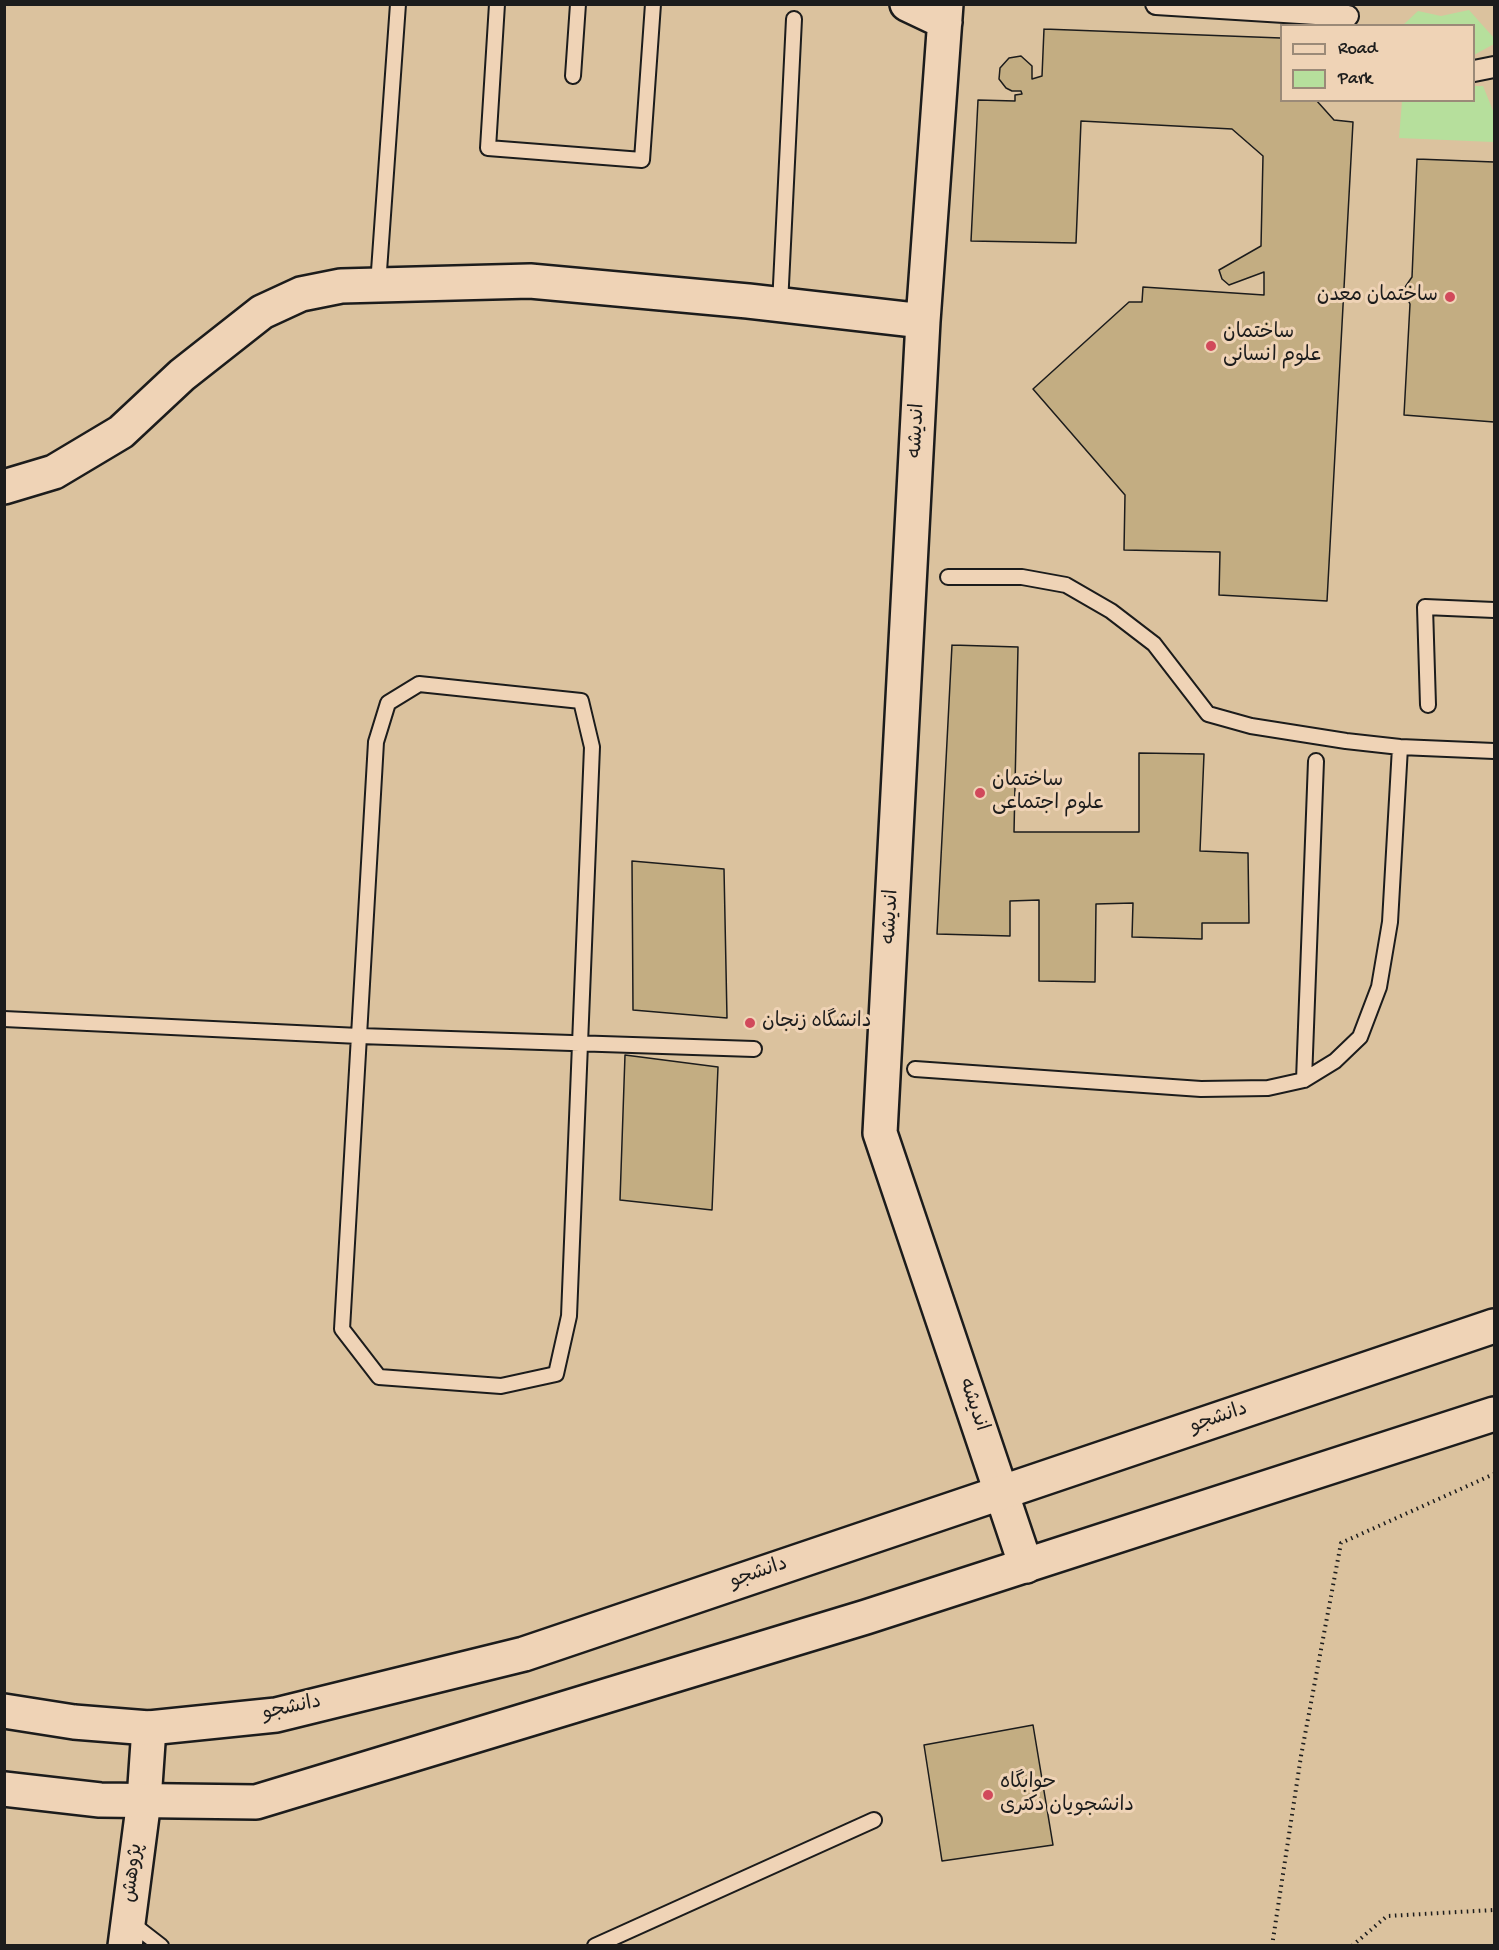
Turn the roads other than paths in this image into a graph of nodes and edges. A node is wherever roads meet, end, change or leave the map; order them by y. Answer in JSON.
{"nodes":[{"id":1,"x":398,"y":4,"type":"edge"},
{"id":2,"x":497,"y":4,"type":"edge"},
{"id":3,"x":578,"y":4,"type":"edge"},
{"id":4,"x":653,"y":4,"type":"edge"},
{"id":5,"x":907,"y":4,"type":"edge"},
{"id":6,"x":1156,"y":4,"type":"edge"},
{"id":7,"x":946,"y":13,"type":"edge"},
{"id":8,"x":1350,"y":15,"type":"edge"},
{"id":9,"x":794,"y":19,"type":"dead end"},
{"id":10,"x":1494,"y":67,"type":"edge"},
{"id":11,"x":1475,"y":71,"type":"edge"},
{"id":12,"x":573,"y":76,"type":"dead end"},
{"id":13,"x":378,"y":285,"type":"junction"},
{"id":14,"x":780,"y":305,"type":"junction"},
{"id":15,"x":923,"y":321,"type":"junction"},
{"id":16,"x":4,"y":487,"type":"edge"},
{"id":17,"x":948,"y":577,"type":"dead end"},
{"id":18,"x":1494,"y":610,"type":"edge"},
{"id":19,"x":1428,"y":705,"type":"dead end"},
{"id":20,"x":1400,"y":747,"type":"junction"},
{"id":21,"x":1494,"y":751,"type":"edge"},
{"id":22,"x":1316,"y":761,"type":"dead end"},
{"id":23,"x":4,"y":1019,"type":"edge"},
{"id":24,"x":359,"y":1036,"type":"junction"},
{"id":25,"x":580,"y":1043,"type":"junction"},
{"id":26,"x":754,"y":1049,"type":"dead end"},
{"id":27,"x":915,"y":1069,"type":"dead end"},
{"id":28,"x":1304,"y":1080,"type":"junction"},
{"id":29,"x":1494,"y":1326,"type":"edge"},
{"id":30,"x":1494,"y":1414,"type":"edge"},
{"id":31,"x":1001,"y":1492,"type":"junction"},
{"id":32,"x":1026,"y":1566,"type":"junction"},
{"id":33,"x":4,"y":1711,"type":"edge"},
{"id":34,"x":149,"y":1728,"type":"junction"},
{"id":35,"x":4,"y":1789,"type":"edge"},
{"id":36,"x":144,"y":1800,"type":"junction"},
{"id":37,"x":874,"y":1820,"type":"dead end"},
{"id":38,"x":127,"y":1933,"type":"edge"},
{"id":39,"x":161,"y":1946,"type":"edge"},
{"id":40,"x":595,"y":1946,"type":"edge"}],
"edges":[{"from":1,"to":13,"type":"lane"},
{"from":2,"to":4,"type":"lane"},
{"from":3,"to":12,"type":"lane"},
{"from":5,"to":7,"type":"main road"},
{"from":6,"to":8,"type":"street"},
{"from":7,"to":15,"type":"main road","name":"اندیشه"},
{"from":9,"to":14,"type":"lane"},
{"from":10,"to":11,"type":"street"},
{"from":13,"to":14,"type":"main road"},
{"from":13,"to":16,"type":"main road"},
{"from":14,"to":15,"type":"main road"},
{"from":15,"to":31,"type":"main road","name":"اندیشه"},
{"from":17,"to":20,"type":"lane"},
{"from":18,"to":19,"type":"lane"},
{"from":20,"to":21,"type":"lane"},
{"from":20,"to":28,"type":"lane"},
{"from":22,"to":28,"type":"lane"},
{"from":23,"to":24,"type":"lane"},
{"from":24,"to":25,"type":"lane"},
{"from":24,"to":25,"type":"lane"},
{"from":24,"to":25,"type":"lane"},
{"from":25,"to":26,"type":"lane"},
{"from":27,"to":28,"type":"lane"},
{"from":29,"to":31,"type":"main road","name":"دانشجو"},
{"from":30,"to":32,"type":"main road"},
{"from":31,"to":32,"type":"main road","name":"اندیشه"},
{"from":31,"to":34,"type":"main road","name":"دانشجو"},
{"from":32,"to":36,"type":"main road"},
{"from":33,"to":34,"type":"main road","name":"دانشجو"},
{"from":34,"to":36,"type":"main road","name":"پژوهش"},
{"from":35,"to":36,"type":"main road"},
{"from":36,"to":38,"type":"main road","name":"پژوهش"},
{"from":37,"to":40,"type":"lane"},
{"from":38,"to":39,"type":"lane"}]}
